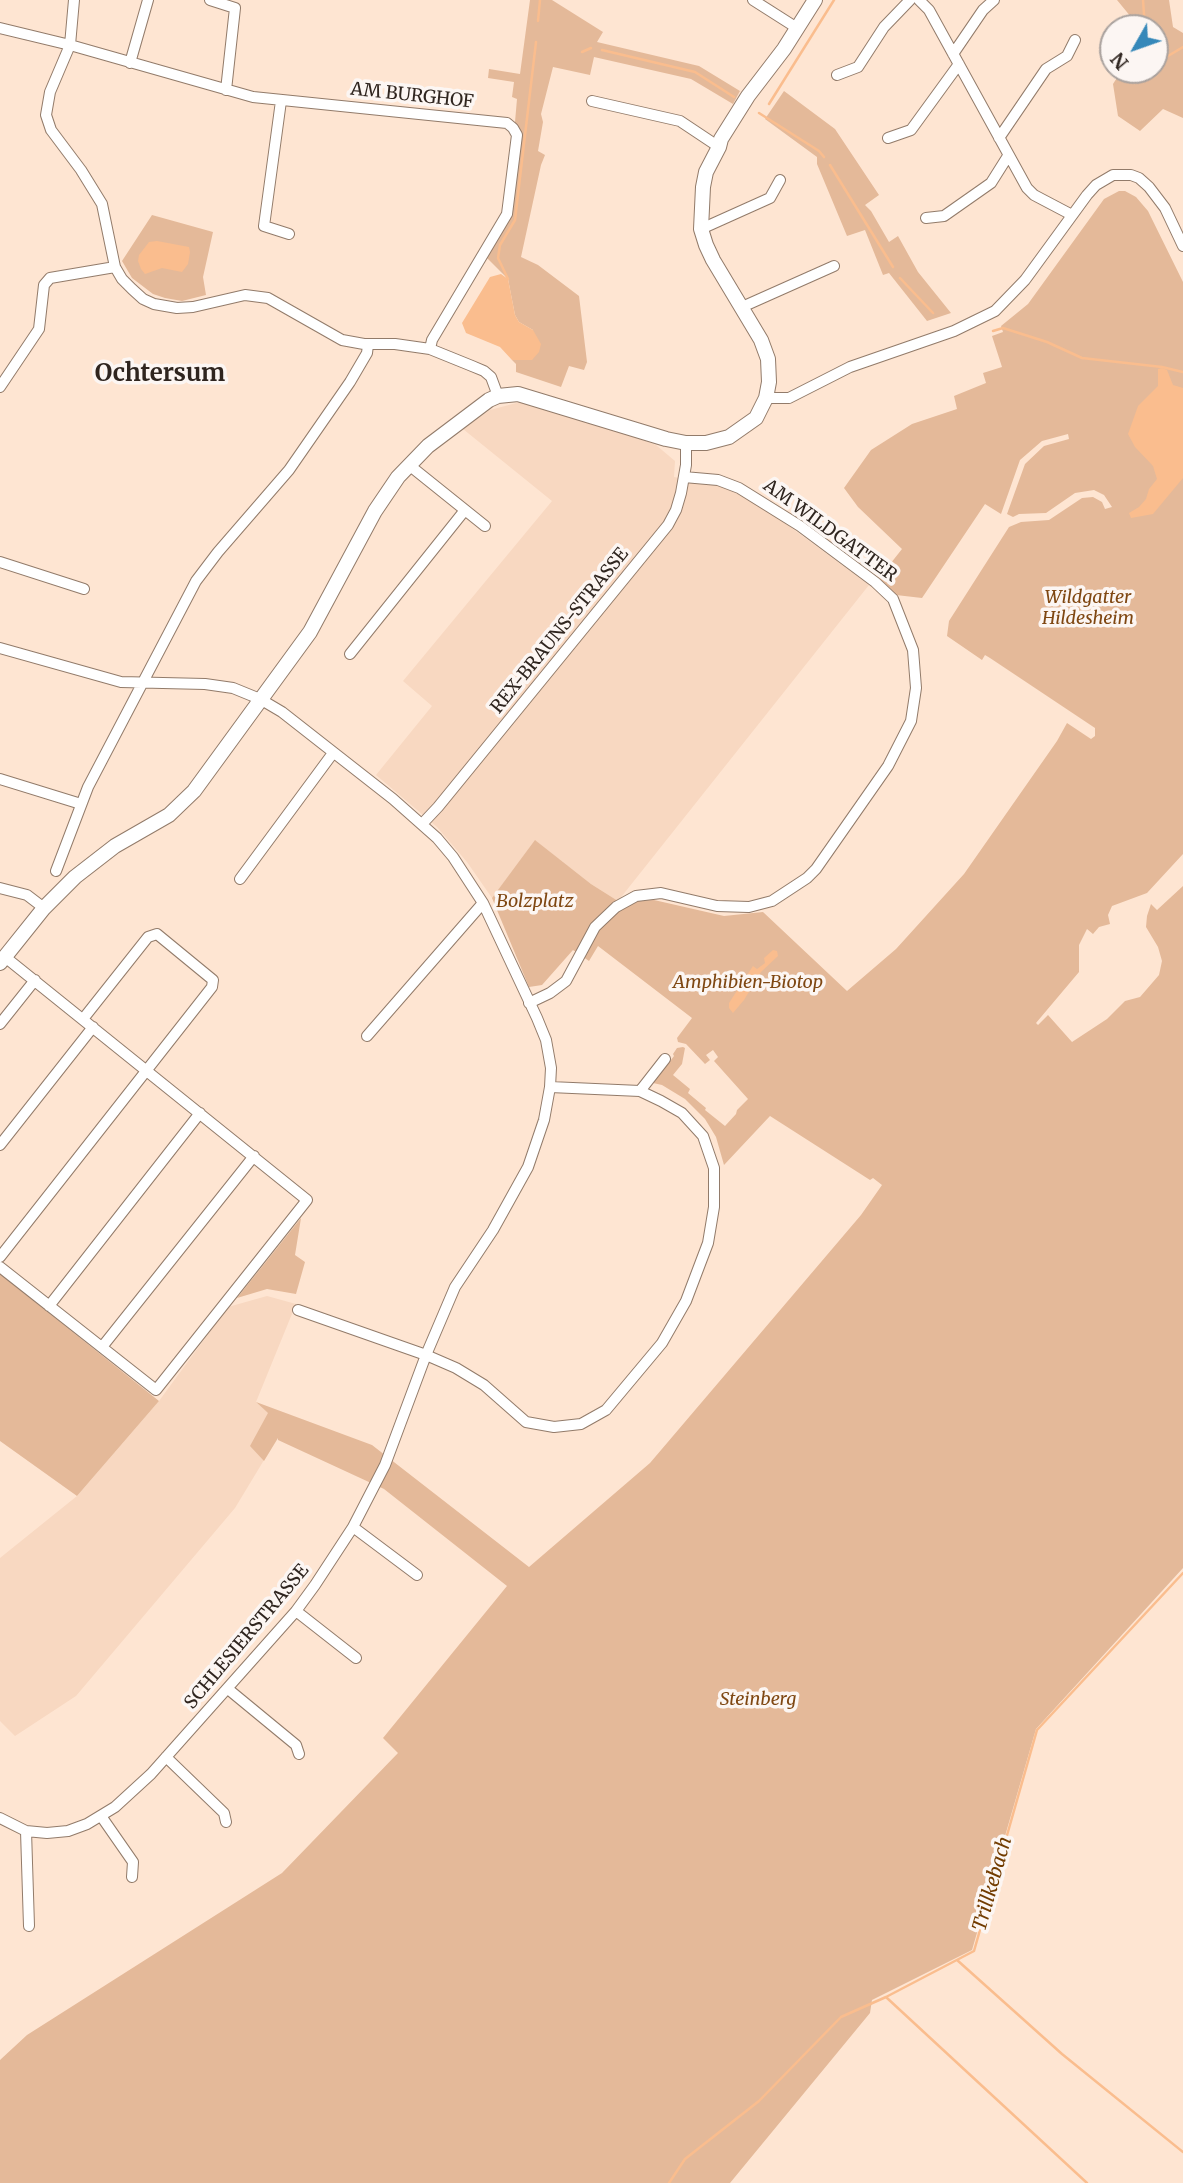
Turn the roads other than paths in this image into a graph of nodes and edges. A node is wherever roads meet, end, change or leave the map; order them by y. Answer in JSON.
{"nodes":[{"id":1,"x":74,"y":0,"type":"edge"},
{"id":2,"x":148,"y":0,"type":"edge"},
{"id":3,"x":209,"y":0,"type":"edge"},
{"id":4,"x":754,"y":0,"type":"edge"},
{"id":5,"x":815,"y":0,"type":"edge"},
{"id":6,"x":910,"y":0,"type":"edge"},
{"id":7,"x":919,"y":0,"type":"edge"},
{"id":8,"x":994,"y":0,"type":"edge"},
{"id":9,"x":797,"y":28,"type":"junction"},
{"id":10,"x":0,"y":29,"type":"edge"},
{"id":11,"x":1075,"y":40,"type":"dead end"},
{"id":12,"x":70,"y":45,"type":"junction"},
{"id":13,"x":956,"y":59,"type":"junction"},
{"id":14,"x":130,"y":63,"type":"junction"},
{"id":15,"x":837,"y":75,"type":"dead end"},
{"id":16,"x":226,"y":90,"type":"junction"},
{"id":17,"x":281,"y":101,"type":"junction"},
{"id":18,"x":592,"y":101,"type":"dead end"},
{"id":19,"x":888,"y":138,"type":"dead end"},
{"id":20,"x":999,"y":138,"type":"junction"},
{"id":21,"x":719,"y":147,"type":"junction"},
{"id":22,"x":1009,"y":156,"type":"junction"},
{"id":23,"x":779,"y":180,"type":"dead end"},
{"id":24,"x":1072,"y":215,"type":"junction"},
{"id":25,"x":926,"y":218,"type":"dead end"},
{"id":26,"x":701,"y":229,"type":"junction"},
{"id":27,"x":289,"y":234,"type":"dead end"},
{"id":28,"x":1183,"y":246,"type":"edge"},
{"id":29,"x":834,"y":266,"type":"dead end"},
{"id":30,"x":115,"y":267,"type":"junction"},
{"id":31,"x":742,"y":307,"type":"junction"},
{"id":32,"x":368,"y":345,"type":"junction"},
{"id":33,"x":430,"y":349,"type":"junction"},
{"id":34,"x":0,"y":387,"type":"edge"},
{"id":35,"x":498,"y":396,"type":"junction"},
{"id":36,"x":766,"y":398,"type":"junction"},
{"id":37,"x":686,"y":443,"type":"junction"},
{"id":38,"x":409,"y":465,"type":"junction"},
{"id":39,"x":684,"y":477,"type":"junction"},
{"id":40,"x":465,"y":510,"type":"junction"},
{"id":41,"x":485,"y":526,"type":"dead end"},
{"id":42,"x":0,"y":562,"type":"edge"},
{"id":43,"x":83,"y":589,"type":"dead end"},
{"id":44,"x":0,"y":648,"type":"edge"},
{"id":45,"x":350,"y":654,"type":"dead end"},
{"id":46,"x":142,"y":684,"type":"junction"},
{"id":47,"x":260,"y":699,"type":"junction"},
{"id":48,"x":333,"y":753,"type":"junction"},
{"id":49,"x":0,"y":779,"type":"edge"},
{"id":50,"x":81,"y":804,"type":"junction"},
{"id":51,"x":422,"y":824,"type":"junction"},
{"id":52,"x":71,"y":867,"type":"dead end"},
{"id":53,"x":240,"y":879,"type":"dead end"},
{"id":54,"x":0,"y":888,"type":"edge"},
{"id":55,"x":483,"y":903,"type":"junction"},
{"id":56,"x":44,"y":908,"type":"junction"},
{"id":57,"x":2,"y":960,"type":"edge"},
{"id":58,"x":35,"y":980,"type":"junction"},
{"id":59,"x":529,"y":1003,"type":"junction"},
{"id":60,"x":83,"y":1018,"type":"junction"},
{"id":61,"x":0,"y":1024,"type":"edge"},
{"id":62,"x":93,"y":1027,"type":"junction"},
{"id":63,"x":367,"y":1036,"type":"dead end"},
{"id":64,"x":665,"y":1059,"type":"dead end"},
{"id":65,"x":146,"y":1070,"type":"junction"},
{"id":66,"x":550,"y":1087,"type":"junction"},
{"id":67,"x":640,"y":1091,"type":"junction"},
{"id":68,"x":200,"y":1113,"type":"junction"},
{"id":69,"x":0,"y":1145,"type":"edge"},
{"id":70,"x":254,"y":1156,"type":"junction"},
{"id":71,"x":0,"y":1257,"type":"edge"},
{"id":72,"x":0,"y":1267,"type":"edge"},
{"id":73,"x":49,"y":1306,"type":"junction"},
{"id":74,"x":298,"y":1310,"type":"dead end"},
{"id":75,"x":102,"y":1347,"type":"junction"},
{"id":76,"x":426,"y":1355,"type":"junction"},
{"id":77,"x":353,"y":1527,"type":"junction"},
{"id":78,"x":417,"y":1575,"type":"dead end"},
{"id":79,"x":296,"y":1611,"type":"junction"},
{"id":80,"x":356,"y":1658,"type":"dead end"},
{"id":81,"x":228,"y":1689,"type":"junction"},
{"id":82,"x":299,"y":1755,"type":"dead end"},
{"id":83,"x":166,"y":1757,"type":"junction"},
{"id":84,"x":102,"y":1816,"type":"junction"},
{"id":85,"x":0,"y":1818,"type":"edge"},
{"id":86,"x":226,"y":1822,"type":"dead end"},
{"id":87,"x":26,"y":1831,"type":"junction"},
{"id":88,"x":132,"y":1877,"type":"dead end"},
{"id":89,"x":29,"y":1926,"type":"dead end"}],
"edges":[{"from":1,"to":12,"type":"street"},
{"from":2,"to":14,"type":"street"},
{"from":3,"to":16,"type":"street"},
{"from":4,"to":9,"type":"street"},
{"from":5,"to":9,"type":"main road"},
{"from":6,"to":15,"type":"street"},
{"from":7,"to":13,"type":"street"},
{"from":8,"to":13,"type":"street"},
{"from":9,"to":21,"type":"main road"},
{"from":10,"to":12,"type":"street","name":"AM BURGHOF"},
{"from":11,"to":20,"type":"street"},
{"from":12,"to":14,"type":"street","name":"AM BURGHOF"},
{"from":12,"to":30,"type":"street"},
{"from":13,"to":19,"type":"street"},
{"from":13,"to":20,"type":"street"},
{"from":14,"to":16,"type":"street","name":"AM BURGHOF"},
{"from":16,"to":17,"type":"street","name":"AM BURGHOF"},
{"from":17,"to":27,"type":"street"},
{"from":17,"to":33,"type":"street","name":"AM BURGHOF"},
{"from":18,"to":21,"type":"street"},
{"from":20,"to":22,"type":"street"},
{"from":21,"to":26,"type":"main road"},
{"from":22,"to":24,"type":"street"},
{"from":22,"to":25,"type":"street"},
{"from":23,"to":26,"type":"street"},
{"from":24,"to":28,"type":"street"},
{"from":24,"to":36,"type":"street"},
{"from":26,"to":31,"type":"main road"},
{"from":29,"to":31,"type":"street"},
{"from":30,"to":32,"type":"street"},
{"from":30,"to":34,"type":"street"},
{"from":31,"to":36,"type":"main road"},
{"from":32,"to":33,"type":"street"},
{"from":32,"to":46,"type":"street"},
{"from":33,"to":35,"type":"street"},
{"from":35,"to":37,"type":"main road"},
{"from":35,"to":38,"type":"main road"},
{"from":36,"to":37,"type":"main road"},
{"from":37,"to":39,"type":"street","name":"REX-BRAUNS-STRASSE"},
{"from":38,"to":40,"type":"street"},
{"from":38,"to":47,"type":"main road"},
{"from":39,"to":51,"type":"street","name":"REX-BRAUNS-STRASSE"},
{"from":39,"to":59,"type":"street","name":"AM WILDGATTER"},
{"from":40,"to":41,"type":"street"},
{"from":40,"to":45,"type":"street"},
{"from":42,"to":43,"type":"street"},
{"from":44,"to":46,"type":"street","name":"SCHLESIERSTRASSE"},
{"from":46,"to":47,"type":"street","name":"SCHLESIERSTRASSE"},
{"from":46,"to":50,"type":"street"},
{"from":47,"to":48,"type":"street","name":"SCHLESIERSTRASSE"},
{"from":47,"to":56,"type":"main road"},
{"from":48,"to":51,"type":"street","name":"SCHLESIERSTRASSE"},
{"from":48,"to":53,"type":"street"},
{"from":49,"to":50,"type":"street"},
{"from":50,"to":52,"type":"street"},
{"from":51,"to":55,"type":"street","name":"SCHLESIERSTRASSE"},
{"from":54,"to":56,"type":"street"},
{"from":55,"to":59,"type":"street","name":"SCHLESIERSTRASSE"},
{"from":55,"to":63,"type":"street"},
{"from":56,"to":57,"type":"main road"},
{"from":57,"to":58,"type":"street"},
{"from":58,"to":60,"type":"street"},
{"from":58,"to":61,"type":"street"},
{"from":59,"to":66,"type":"street","name":"SCHLESIERSTRASSE"},
{"from":60,"to":62,"type":"street"},
{"from":60,"to":65,"type":"street"},
{"from":62,"to":65,"type":"street"},
{"from":62,"to":69,"type":"street"},
{"from":64,"to":67,"type":"street"},
{"from":65,"to":68,"type":"street"},
{"from":65,"to":71,"type":"street"},
{"from":66,"to":67,"type":"street"},
{"from":66,"to":76,"type":"street","name":"SCHLESIERSTRASSE"},
{"from":67,"to":76,"type":"street"},
{"from":68,"to":70,"type":"street"},
{"from":68,"to":73,"type":"street"},
{"from":70,"to":75,"type":"street"},
{"from":70,"to":75,"type":"street"},
{"from":72,"to":73,"type":"street"},
{"from":73,"to":75,"type":"street"},
{"from":74,"to":76,"type":"street"},
{"from":76,"to":77,"type":"street","name":"SCHLESIERSTRASSE"},
{"from":77,"to":78,"type":"street"},
{"from":77,"to":79,"type":"street","name":"SCHLESIERSTRASSE"},
{"from":79,"to":80,"type":"street"},
{"from":79,"to":81,"type":"street","name":"SCHLESIERSTRASSE"},
{"from":81,"to":82,"type":"street"},
{"from":81,"to":83,"type":"street","name":"SCHLESIERSTRASSE"},
{"from":83,"to":84,"type":"street","name":"SCHLESIERSTRASSE"},
{"from":83,"to":86,"type":"street"},
{"from":84,"to":87,"type":"street","name":"SCHLESIERSTRASSE"},
{"from":84,"to":88,"type":"street"},
{"from":85,"to":87,"type":"street","name":"SCHLESIERSTRASSE"},
{"from":87,"to":89,"type":"street"}]}
